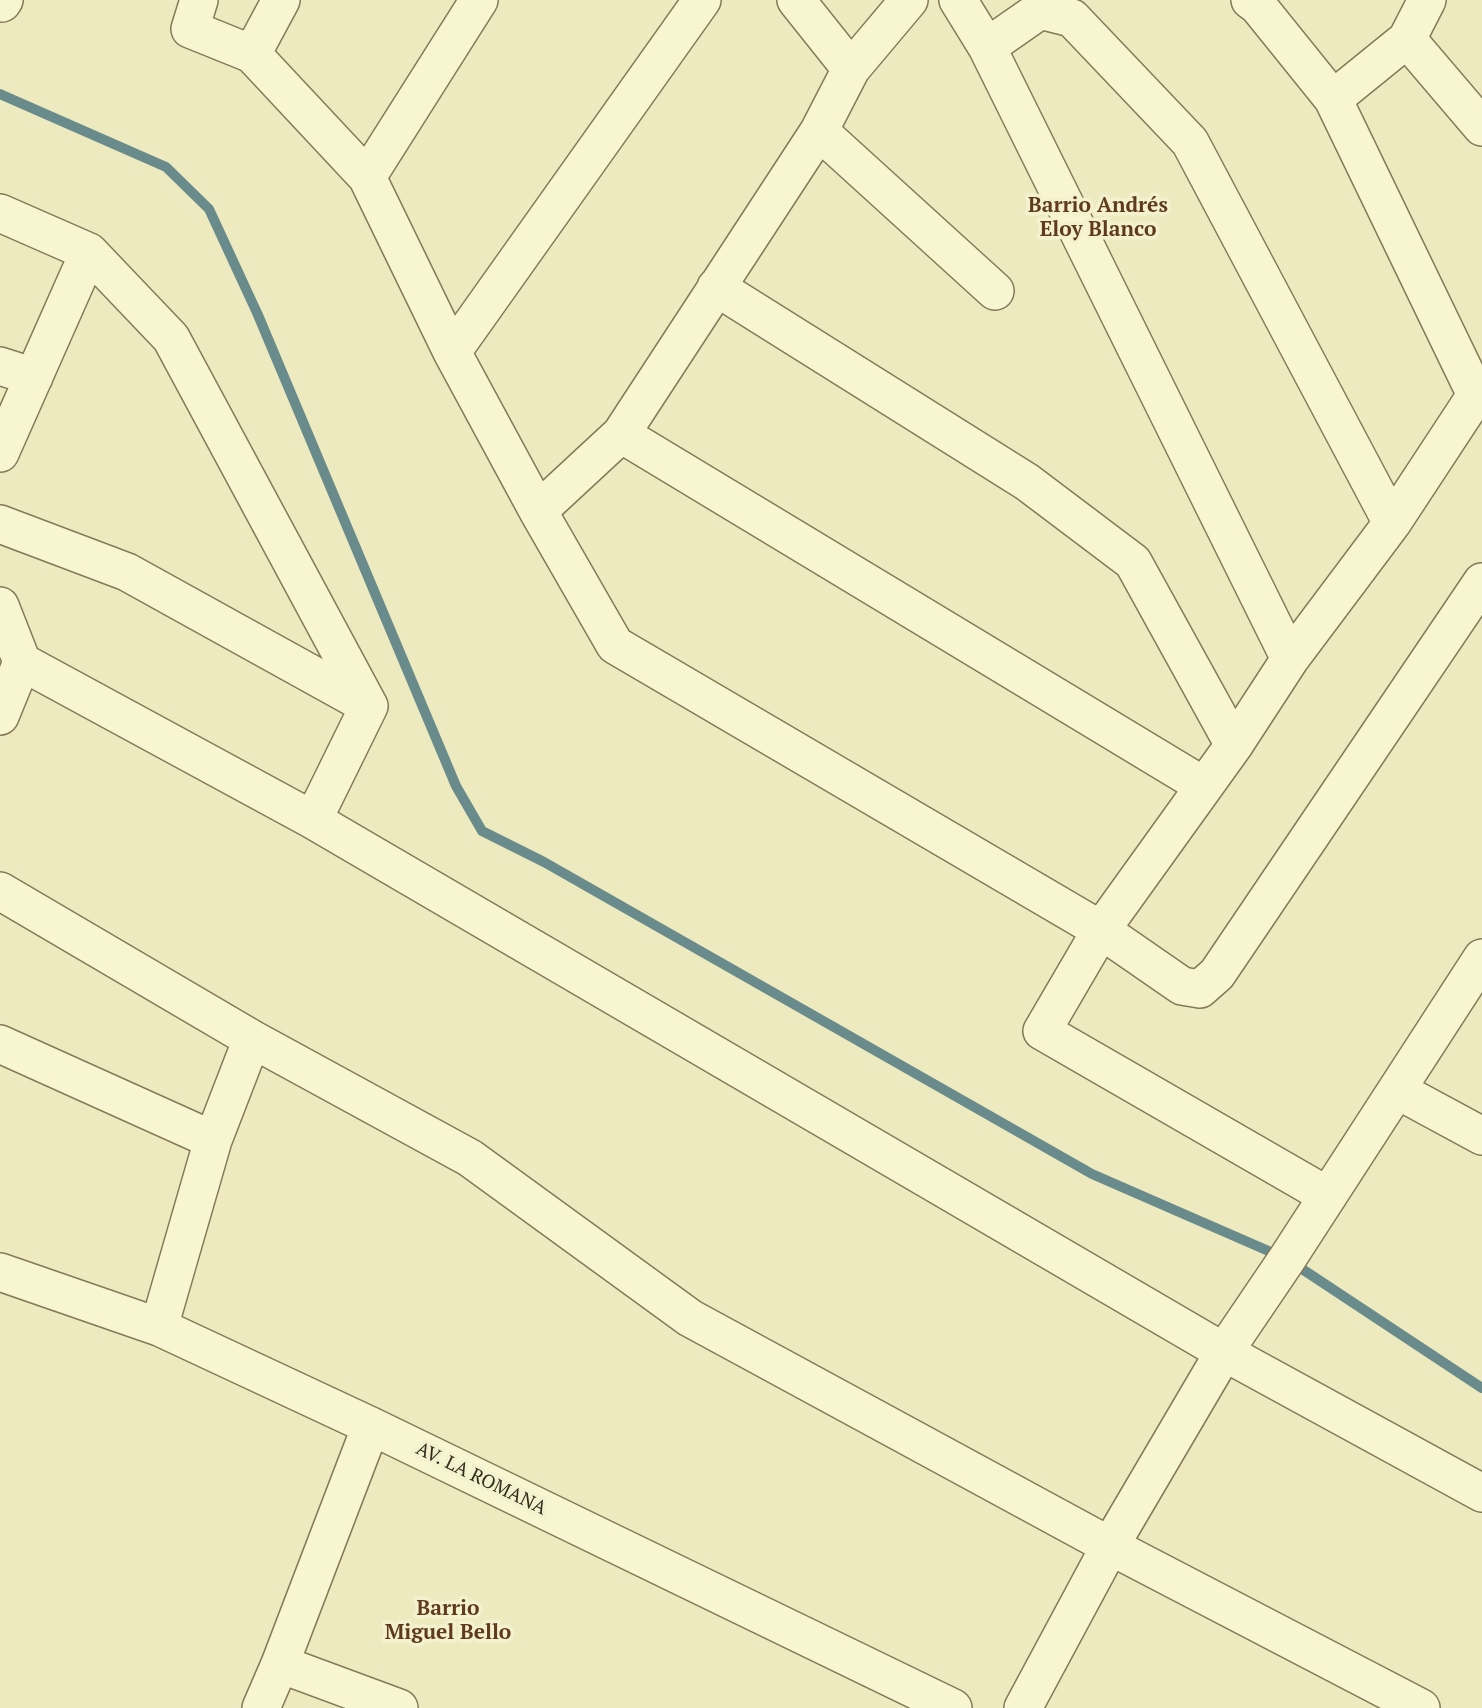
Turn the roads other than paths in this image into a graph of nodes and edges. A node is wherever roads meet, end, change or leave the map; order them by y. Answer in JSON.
{"nodes":[{"id":1,"x":199,"y":0,"type":"edge"},
{"id":2,"x":281,"y":0,"type":"edge"},
{"id":3,"x":479,"y":0,"type":"edge"},
{"id":4,"x":702,"y":0,"type":"edge"},
{"id":5,"x":796,"y":0,"type":"edge"},
{"id":6,"x":909,"y":0,"type":"edge"},
{"id":7,"x":958,"y":0,"type":"edge"},
{"id":8,"x":1427,"y":0,"type":"edge"},
{"id":9,"x":1257,"y":2,"type":"edge"},
{"id":10,"x":1407,"y":39,"type":"junction"},
{"id":11,"x":986,"y":47,"type":"junction"},
{"id":12,"x":252,"y":54,"type":"junction"},
{"id":13,"x":851,"y":69,"type":"junction"},
{"id":14,"x":1334,"y":99,"type":"junction"},
{"id":15,"x":1482,"y":127,"type":"edge"},
{"id":16,"x":819,"y":131,"type":"junction"},
{"id":17,"x":367,"y":177,"type":"junction"},
{"id":18,"x":0,"y":213,"type":"edge"},
{"id":19,"x":89,"y":252,"type":"junction"},
{"id":20,"x":716,"y":287,"type":"junction"},
{"id":21,"x":995,"y":290,"type":"dead end"},
{"id":22,"x":452,"y":352,"type":"junction"},
{"id":23,"x":17,"y":372,"type":"edge"},
{"id":24,"x":1479,"y":391,"type":"edge"},
{"id":25,"x":621,"y":435,"type":"junction"},
{"id":26,"x":0,"y":453,"type":"edge"},
{"id":27,"x":538,"y":512,"type":"junction"},
{"id":28,"x":1392,"y":523,"type":"junction"},
{"id":29,"x":0,"y":524,"type":"edge"},
{"id":30,"x":1482,"y":582,"type":"edge"},
{"id":31,"x":0,"y":606,"type":"edge"},
{"id":32,"x":1290,"y":659,"type":"junction"},
{"id":33,"x":22,"y":662,"type":"junction"},
{"id":34,"x":369,"y":706,"type":"junction"},
{"id":35,"x":0,"y":716,"type":"edge"},
{"id":36,"x":1234,"y":745,"type":"junction"},
{"id":37,"x":1204,"y":786,"type":"junction"},
{"id":38,"x":313,"y":820,"type":"junction"},
{"id":39,"x":0,"y":891,"type":"edge"},
{"id":40,"x":1101,"y":930,"type":"junction"},
{"id":41,"x":1482,"y":958,"type":"edge"},
{"id":42,"x":251,"y":1039,"type":"junction"},
{"id":43,"x":0,"y":1044,"type":"edge"},
{"id":44,"x":1397,"y":1090,"type":"junction"},
{"id":45,"x":1482,"y":1136,"type":"edge"},
{"id":46,"x":213,"y":1140,"type":"junction"},
{"id":47,"x":1328,"y":1196,"type":"junction"},
{"id":48,"x":0,"y":1272,"type":"edge"},
{"id":49,"x":159,"y":1327,"type":"junction"},
{"id":50,"x":1223,"y":1352,"type":"junction"},
{"id":51,"x":371,"y":1426,"type":"junction"},
{"id":52,"x":1482,"y":1493,"type":"edge"},
{"id":53,"x":1110,"y":1546,"type":"junction"},
{"id":54,"x":280,"y":1664,"type":"junction"},
{"id":55,"x":261,"y":1708,"type":"edge"},
{"id":56,"x":399,"y":1708,"type":"edge"},
{"id":57,"x":953,"y":1708,"type":"edge"},
{"id":58,"x":1023,"y":1708,"type":"edge"},
{"id":59,"x":1420,"y":1708,"type":"edge"}],
"edges":[{"from":1,"to":12,"type":"street"},
{"from":2,"to":12,"type":"street"},
{"from":3,"to":17,"type":"street"},
{"from":4,"to":22,"type":"street"},
{"from":5,"to":13,"type":"street"},
{"from":6,"to":13,"type":"street"},
{"from":7,"to":11,"type":"street"},
{"from":8,"to":10,"type":"street"},
{"from":9,"to":14,"type":"street"},
{"from":10,"to":14,"type":"street"},
{"from":10,"to":15,"type":"street"},
{"from":11,"to":28,"type":"street"},
{"from":11,"to":32,"type":"street"},
{"from":12,"to":17,"type":"street"},
{"from":13,"to":16,"type":"street"},
{"from":14,"to":24,"type":"street"},
{"from":16,"to":20,"type":"street"},
{"from":16,"to":21,"type":"street"},
{"from":17,"to":22,"type":"street"},
{"from":18,"to":19,"type":"street"},
{"from":19,"to":23,"type":"street"},
{"from":19,"to":34,"type":"street"},
{"from":20,"to":25,"type":"street"},
{"from":20,"to":36,"type":"street"},
{"from":22,"to":27,"type":"street"},
{"from":23,"to":26,"type":"street"},
{"from":24,"to":28,"type":"street"},
{"from":25,"to":27,"type":"street"},
{"from":25,"to":37,"type":"street"},
{"from":27,"to":40,"type":"street"},
{"from":28,"to":32,"type":"street"},
{"from":29,"to":34,"type":"street"},
{"from":30,"to":40,"type":"street"},
{"from":31,"to":33,"type":"street"},
{"from":32,"to":36,"type":"street"},
{"from":33,"to":35,"type":"street"},
{"from":33,"to":38,"type":"street"},
{"from":34,"to":38,"type":"street"},
{"from":36,"to":37,"type":"street"},
{"from":37,"to":40,"type":"street"},
{"from":38,"to":50,"type":"street"},
{"from":39,"to":42,"type":"street"},
{"from":40,"to":47,"type":"street"},
{"from":41,"to":44,"type":"street"},
{"from":42,"to":46,"type":"street"},
{"from":42,"to":53,"type":"street"},
{"from":43,"to":46,"type":"street"},
{"from":44,"to":45,"type":"street"},
{"from":44,"to":47,"type":"street"},
{"from":46,"to":49,"type":"street"},
{"from":47,"to":50,"type":"street"},
{"from":48,"to":49,"type":"street","name":"AV. LA ROMANA"},
{"from":49,"to":51,"type":"street","name":"AV. LA ROMANA"},
{"from":50,"to":52,"type":"street"},
{"from":50,"to":53,"type":"street"},
{"from":51,"to":54,"type":"street"},
{"from":51,"to":57,"type":"street","name":"AV. LA ROMANA"},
{"from":53,"to":58,"type":"street"},
{"from":53,"to":59,"type":"street"},
{"from":54,"to":55,"type":"street"},
{"from":54,"to":56,"type":"street"}]}
